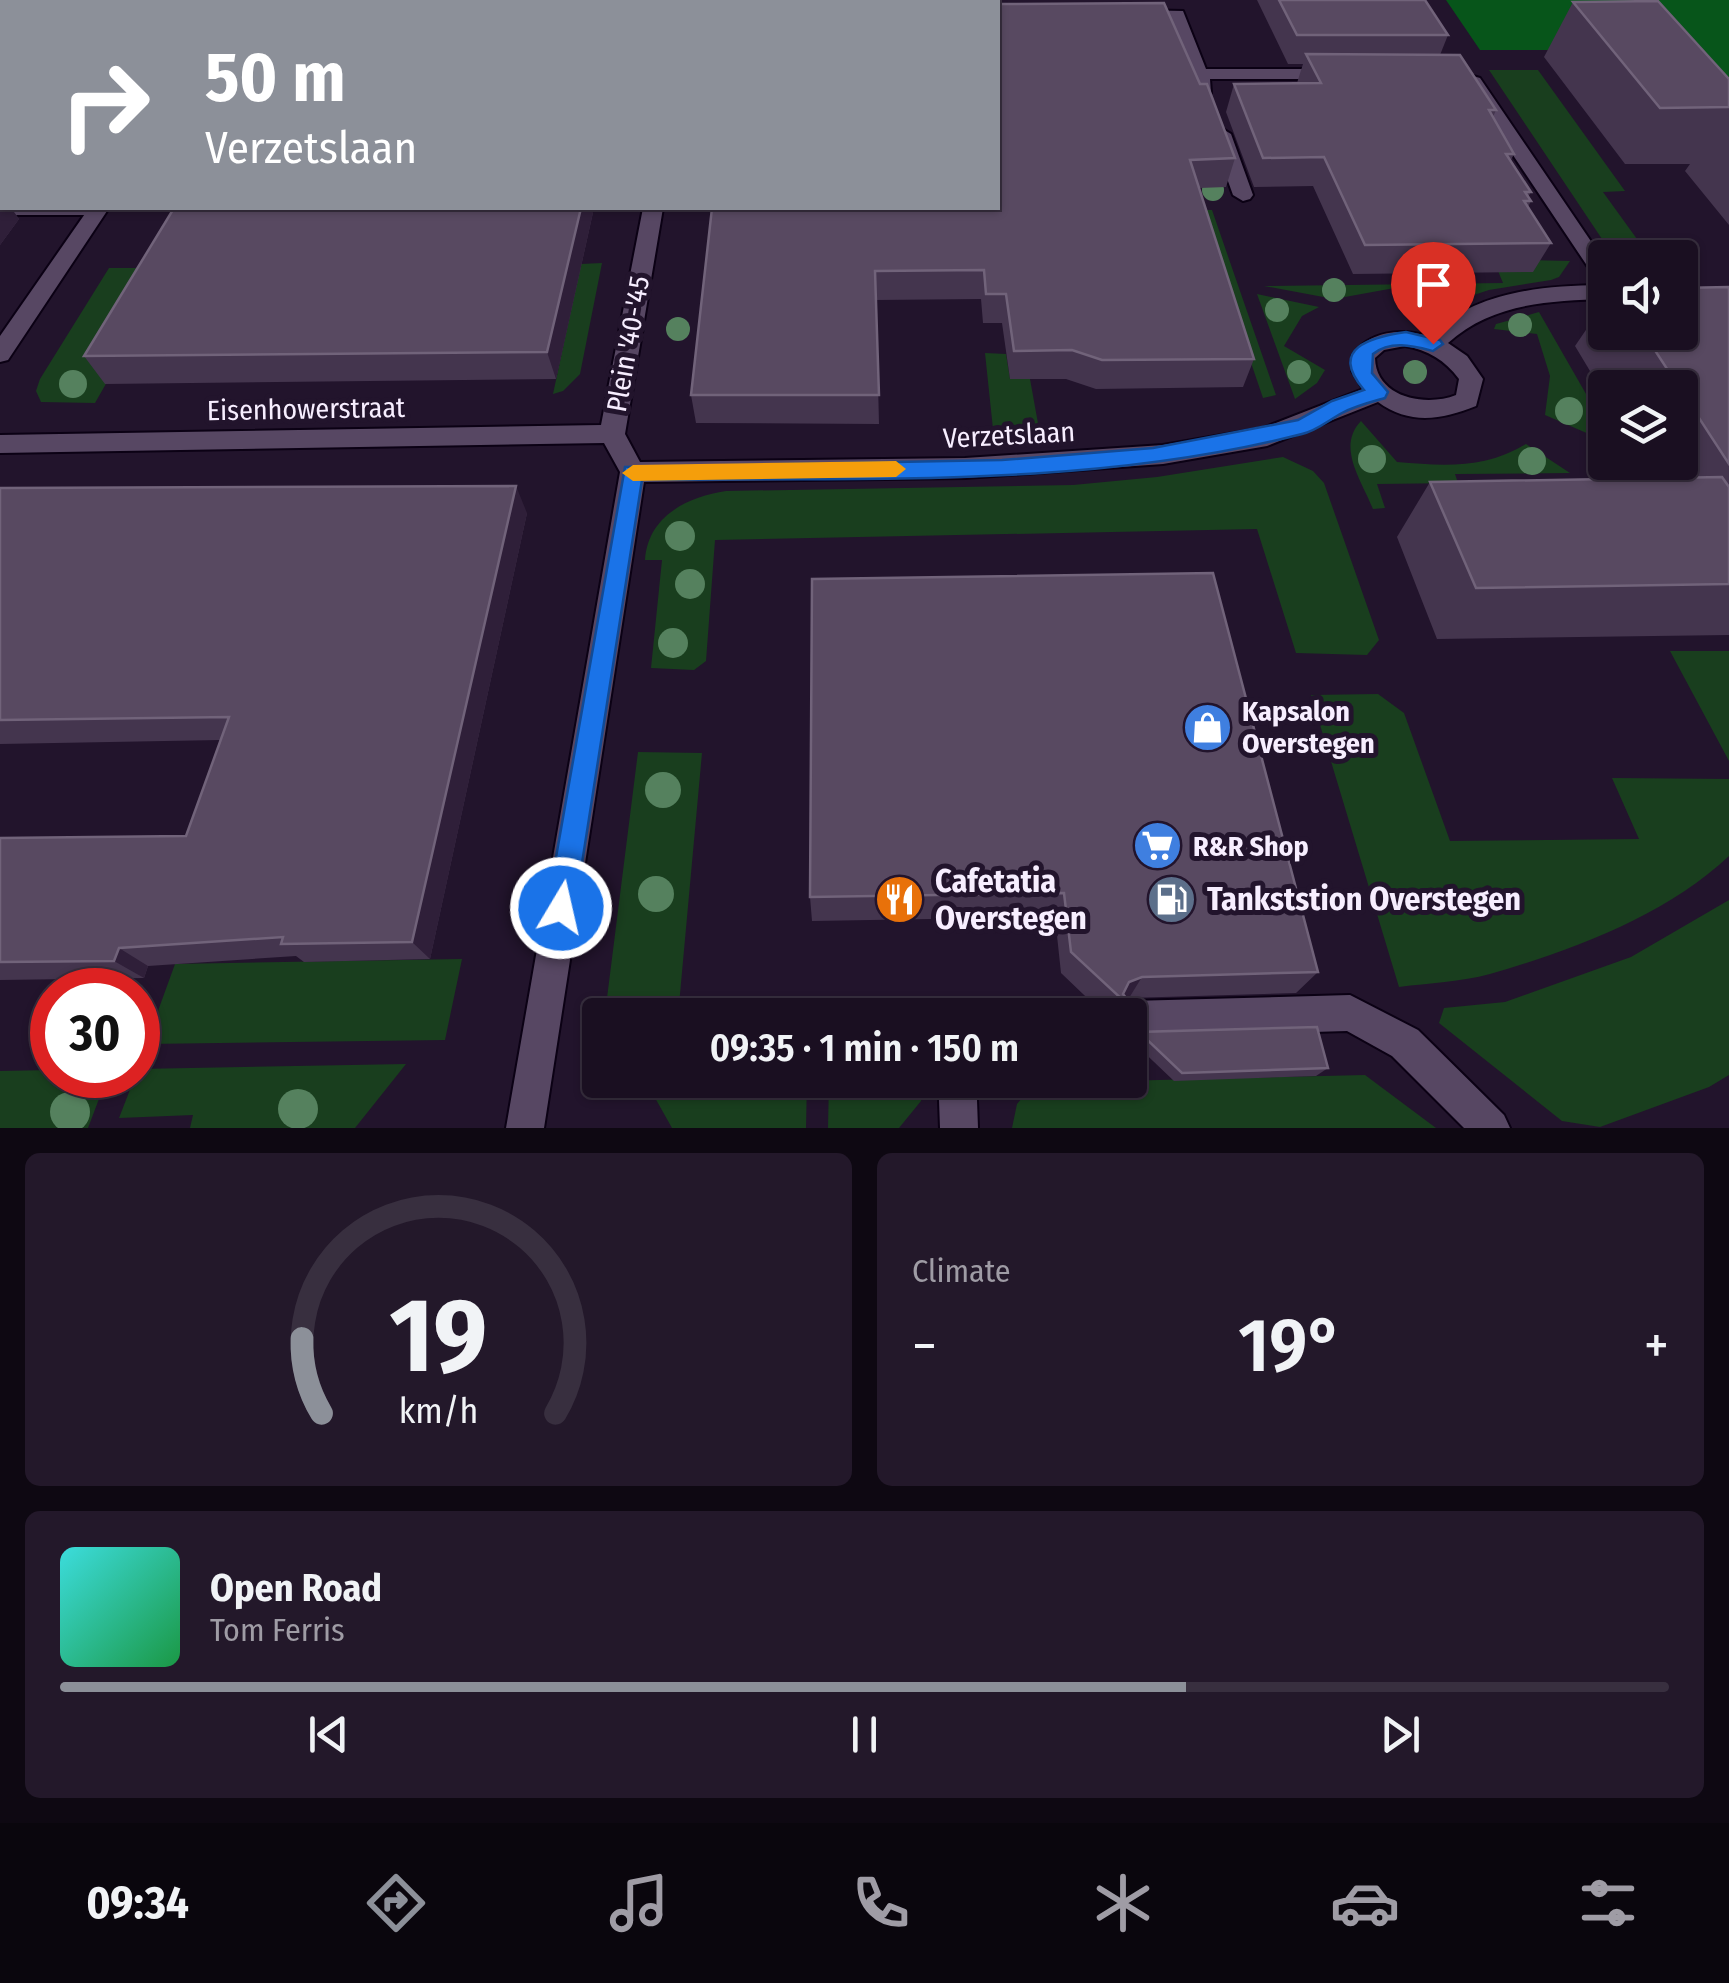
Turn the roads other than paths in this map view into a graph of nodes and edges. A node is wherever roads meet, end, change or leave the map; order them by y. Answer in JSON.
{"nodes":[{"id":1,"x":1110,"y":15,"type":"edge"},
{"id":2,"x":1447,"y":73,"type":"edge"},
{"id":3,"x":1198,"y":74,"type":"junction"},
{"id":4,"x":1352,"y":74,"type":"edge"},
{"id":5,"x":1243,"y":195,"type":"dead end"},
{"id":6,"x":98,"y":210,"type":"edge"},
{"id":7,"x":652,"y":210,"type":"edge"},
{"id":8,"x":1588,"y":253,"type":"edge"},
{"id":9,"x":1588,"y":293,"type":"edge"},
{"id":10,"x":1433,"y":344,"type":"junction"},
{"id":11,"x":0,"y":354,"type":"edge"},
{"id":12,"x":1378,"y":392,"type":"junction"},
{"id":13,"x":612,"y":434,"type":"junction"},
{"id":14,"x":0,"y":444,"type":"edge"},
{"id":15,"x":633,"y":472,"type":"junction"},
{"id":16,"x":1147,"y":1018,"type":"edge"},
{"id":17,"x":958,"y":1098,"type":"edge"},
{"id":18,"x":525,"y":1128,"type":"edge"},
{"id":19,"x":960,"y":1128,"type":"edge"},
{"id":20,"x":1491,"y":1128,"type":"edge"}],
"edges":[{"from":1,"to":3,"type":"street"},
{"from":2,"to":8,"type":"street"},
{"from":3,"to":4,"type":"street"},
{"from":3,"to":5,"type":"street"},
{"from":6,"to":11,"type":"street"},
{"from":7,"to":13,"type":"street","name":"Plein '40-'45"},
{"from":9,"to":10,"type":"street"},
{"from":10,"to":12,"type":"street"},
{"from":10,"to":12,"type":"street"},
{"from":12,"to":15,"type":"street","name":"Verzetslaan"},
{"from":13,"to":14,"type":"street","name":"Eisenhowerstraat"},
{"from":13,"to":15,"type":"street","name":"Plein '40-'45"},
{"from":15,"to":18,"type":"street"},
{"from":16,"to":20,"type":"street"},
{"from":17,"to":19,"type":"street"}]}
